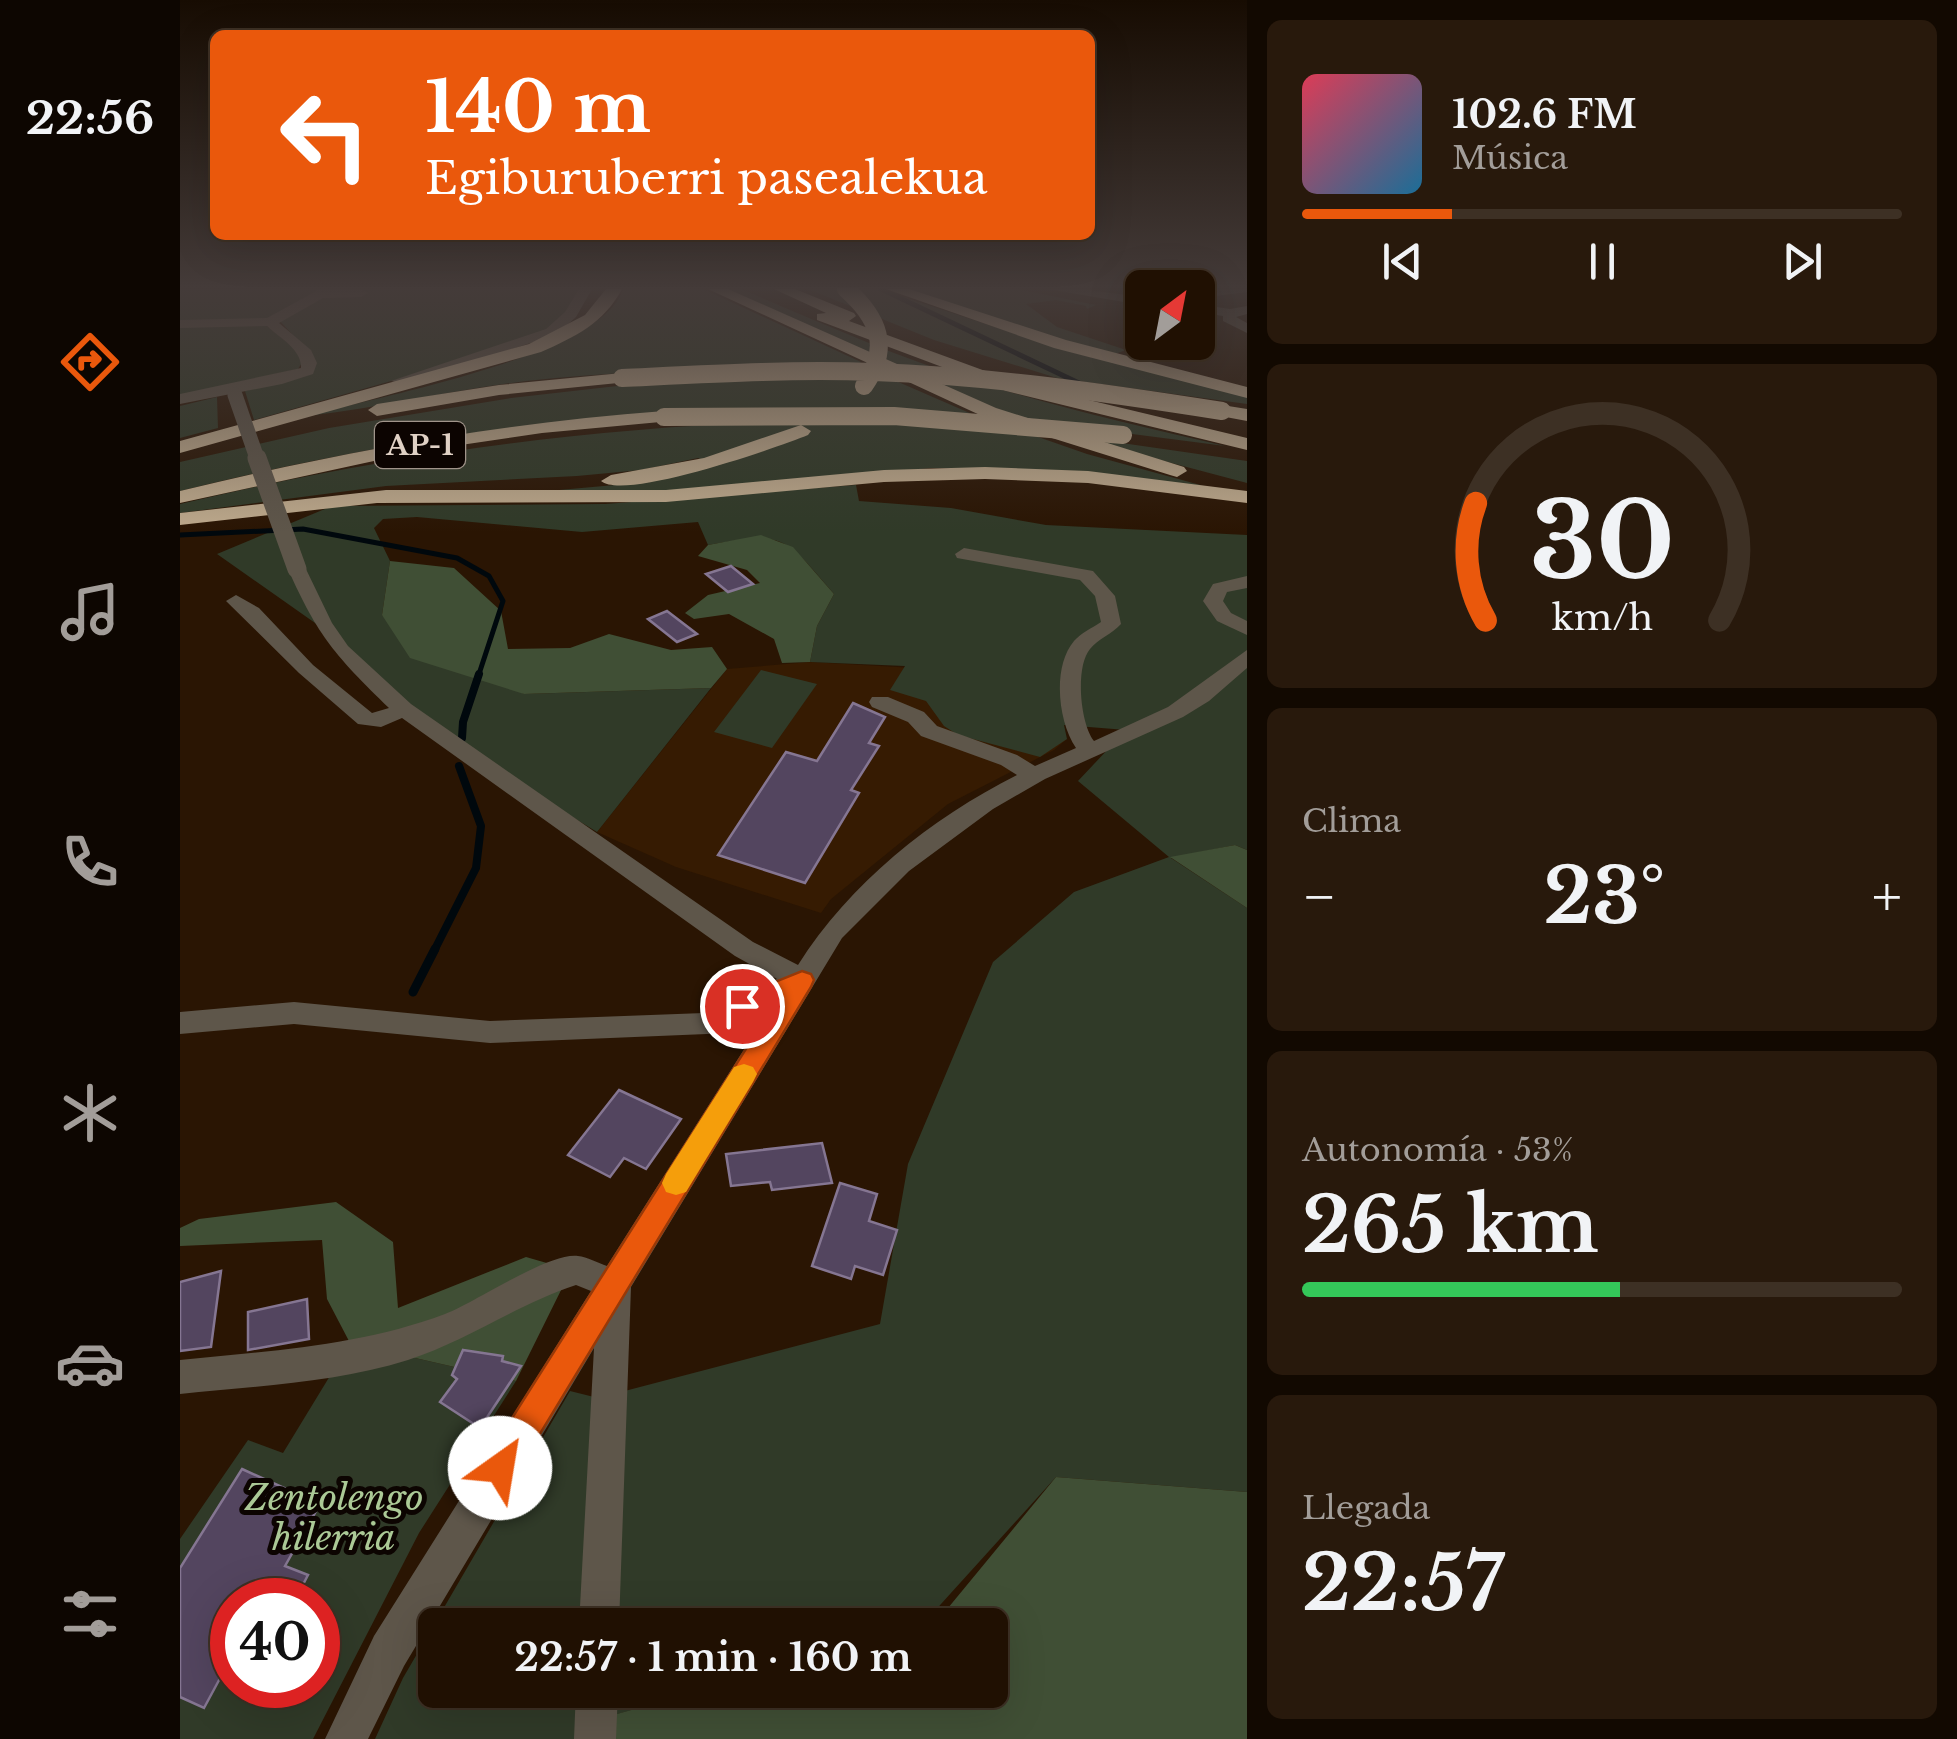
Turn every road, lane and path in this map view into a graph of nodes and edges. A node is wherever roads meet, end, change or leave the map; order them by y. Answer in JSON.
{"nodes":[{"id":1,"x":308,"y":370,"type":"edge"},
{"id":2,"x":430,"y":370,"type":"edge"},
{"id":3,"x":458,"y":370,"type":"edge"},
{"id":4,"x":876,"y":370,"type":"edge"},
{"id":5,"x":897,"y":370,"type":"edge"},
{"id":6,"x":966,"y":370,"type":"edge"},
{"id":7,"x":997,"y":370,"type":"edge"},
{"id":8,"x":1158,"y":370,"type":"edge"},
{"id":9,"x":398,"y":380,"type":"dead end"},
{"id":10,"x":234,"y":391,"type":"junction"},
{"id":11,"x":1247,"y":392,"type":"edge"},
{"id":12,"x":181,"y":399,"type":"edge"},
{"id":13,"x":1247,"y":412,"type":"edge"},
{"id":14,"x":1247,"y":434,"type":"edge"},
{"id":15,"x":1247,"y":444,"type":"edge"},
{"id":16,"x":180,"y":450,"type":"edge"},
{"id":17,"x":1247,"y":454,"type":"edge"},
{"id":18,"x":1247,"y":487,"type":"edge"},
{"id":19,"x":180,"y":496,"type":"edge"},
{"id":20,"x":369,"y":497,"type":"junction"},
{"id":21,"x":1247,"y":497,"type":"edge"},
{"id":22,"x":180,"y":519,"type":"edge"},
{"id":23,"x":964,"y":554,"type":"dead end"},
{"id":24,"x":1242,"y":581,"type":"edge"},
{"id":25,"x":236,"y":601,"type":"dead end"},
{"id":26,"x":1238,"y":625,"type":"edge"},
{"id":27,"x":1246,"y":657,"type":"edge"},
{"id":28,"x":880,"y":702,"type":"dead end"},
{"id":29,"x":403,"y":708,"type":"junction"},
{"id":30,"x":1089,"y":750,"type":"junction"},
{"id":31,"x":1034,"y":775,"type":"junction"},
{"id":32,"x":794,"y":994,"type":"junction"},
{"id":33,"x":180,"y":1023,"type":"edge"},
{"id":34,"x":614,"y":1284,"type":"junction"},
{"id":35,"x":180,"y":1378,"type":"edge"},
{"id":36,"x":600,"y":1608,"type":"edge"},
{"id":37,"x":597,"y":1708,"type":"edge"},
{"id":38,"x":346,"y":1739,"type":"edge"},
{"id":39,"x":595,"y":1739,"type":"edge"}],
"edges":[{"from":1,"to":10,"type":"street"},
{"from":2,"to":9,"type":"street"},
{"from":3,"to":16,"type":"highway"},
{"from":4,"to":20,"type":"highway","bridge":true},
{"from":5,"to":18,"type":"highway"},
{"from":6,"to":15,"type":"highway"},
{"from":7,"to":14,"type":"highway"},
{"from":8,"to":11,"type":"highway"},
{"from":10,"to":12,"type":"street"},
{"from":10,"to":29,"type":"street","bridge":true},
{"from":13,"to":16,"type":"highway","number":"AP-1","bridge":true},
{"from":17,"to":19,"type":"highway","number":"AP-1","bridge":true},
{"from":20,"to":21,"type":"highway"},
{"from":20,"to":22,"type":"highway"},
{"from":23,"to":30,"type":"street"},
{"from":24,"to":26,"type":"street"},
{"from":25,"to":29,"type":"street"},
{"from":26,"to":27,"type":"street"},
{"from":27,"to":30,"type":"street"},
{"from":28,"to":31,"type":"street"},
{"from":29,"to":32,"type":"street"},
{"from":30,"to":31,"type":"street"},
{"from":31,"to":32,"type":"street"},
{"from":32,"to":33,"type":"street"},
{"from":32,"to":34,"type":"street"},
{"from":34,"to":35,"type":"street"},
{"from":34,"to":36,"type":"street"},
{"from":34,"to":38,"type":"street"},
{"from":37,"to":39,"type":"street"}]}
